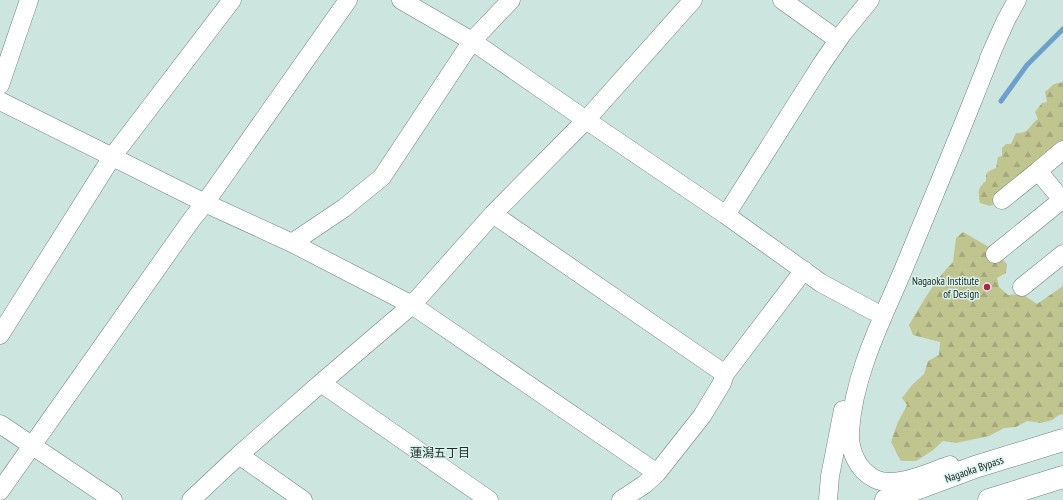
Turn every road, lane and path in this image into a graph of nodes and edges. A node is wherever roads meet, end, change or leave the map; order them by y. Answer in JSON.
{"nodes":[{"id":1,"x":29,"y":0,"type":"edge"},
{"id":2,"x":232,"y":0,"type":"edge"},
{"id":3,"x":348,"y":0,"type":"edge"},
{"id":4,"x":401,"y":0,"type":"edge"},
{"id":5,"x":511,"y":0,"type":"edge"},
{"id":6,"x":693,"y":0,"type":"edge"},
{"id":7,"x":782,"y":0,"type":"edge"},
{"id":8,"x":870,"y":0,"type":"edge"},
{"id":9,"x":1017,"y":0,"type":"edge"},
{"id":10,"x":838,"y":40,"type":"junction"},
{"id":11,"x":472,"y":41,"type":"junction"},
{"id":12,"x":993,"y":49,"type":"junction"},
{"id":13,"x":0,"y":85,"type":"edge"},
{"id":14,"x":0,"y":101,"type":"edge"},
{"id":15,"x":586,"y":120,"type":"junction"},
{"id":16,"x":1063,"y":150,"type":"edge"},
{"id":17,"x":112,"y":157,"type":"junction"},
{"id":18,"x":1038,"y":171,"type":"junction"},
{"id":19,"x":1002,"y":200,"type":"dead end"},
{"id":20,"x":1063,"y":200,"type":"edge"},
{"id":21,"x":205,"y":203,"type":"junction"},
{"id":22,"x":493,"y":214,"type":"junction"},
{"id":23,"x":726,"y":215,"type":"junction"},
{"id":24,"x":292,"y":243,"type":"junction"},
{"id":25,"x":995,"y":254,"type":"dead end"},
{"id":26,"x":1063,"y":254,"type":"edge"},
{"id":27,"x":804,"y":270,"type":"junction"},
{"id":28,"x":1022,"y":287,"type":"dead end"},
{"id":29,"x":412,"y":305,"type":"junction"},
{"id":30,"x":872,"y":311,"type":"junction"},
{"id":31,"x":0,"y":335,"type":"edge"},
{"id":32,"x":725,"y":374,"type":"junction"},
{"id":33,"x":321,"y":383,"type":"junction"},
{"id":34,"x":0,"y":424,"type":"edge"},
{"id":35,"x":1063,"y":437,"type":"edge"},
{"id":36,"x":1063,"y":440,"type":"edge"},
{"id":37,"x":32,"y":446,"type":"junction"},
{"id":38,"x":239,"y":455,"type":"junction"},
{"id":39,"x":657,"y":473,"type":"junction"},
{"id":40,"x":1063,"y":477,"type":"edge"},
{"id":41,"x":0,"y":491,"type":"edge"},
{"id":42,"x":992,"y":499,"type":"edge"},
{"id":43,"x":113,"y":500,"type":"edge"},
{"id":44,"x":191,"y":500,"type":"edge"},
{"id":45,"x":303,"y":500,"type":"edge"},
{"id":46,"x":489,"y":500,"type":"edge"},
{"id":47,"x":622,"y":500,"type":"edge"},
{"id":48,"x":828,"y":500,"type":"edge"},
{"id":49,"x":886,"y":500,"type":"edge"}],
"edges":[{"from":1,"to":13,"type":"street"},
{"from":2,"to":17,"type":"street"},
{"from":3,"to":21,"type":"street"},
{"from":4,"to":11,"type":"street"},
{"from":5,"to":11,"type":"street"},
{"from":6,"to":15,"type":"street"},
{"from":7,"to":10,"type":"street"},
{"from":8,"to":10,"type":"street"},
{"from":9,"to":12,"type":"street"},
{"from":10,"to":23,"type":"street"},
{"from":11,"to":15,"type":"street"},
{"from":11,"to":24,"type":"street"},
{"from":12,"to":30,"type":"street"},
{"from":12,"to":35,"type":"street"},
{"from":14,"to":17,"type":"street"},
{"from":15,"to":22,"type":"street"},
{"from":15,"to":23,"type":"street"},
{"from":16,"to":18,"type":"street"},
{"from":17,"to":21,"type":"street"},
{"from":17,"to":31,"type":"street"},
{"from":18,"to":19,"type":"street"},
{"from":18,"to":20,"type":"street"},
{"from":20,"to":25,"type":"street"},
{"from":21,"to":24,"type":"street"},
{"from":21,"to":37,"type":"street"},
{"from":22,"to":29,"type":"street"},
{"from":22,"to":32,"type":"street"},
{"from":23,"to":27,"type":"street"},
{"from":24,"to":29,"type":"street"},
{"from":26,"to":28,"type":"street"},
{"from":27,"to":30,"type":"street"},
{"from":27,"to":32,"type":"street"},
{"from":29,"to":33,"type":"street"},
{"from":29,"to":39,"type":"street"},
{"from":30,"to":48,"type":"street"},
{"from":32,"to":39,"type":"street"},
{"from":33,"to":38,"type":"street"},
{"from":33,"to":46,"type":"street"},
{"from":34,"to":37,"type":"street"},
{"from":36,"to":49,"type":"highway","name":"Nagaoka Bypass"},
{"from":37,"to":41,"type":"street"},
{"from":37,"to":43,"type":"street"},
{"from":38,"to":44,"type":"street"},
{"from":38,"to":45,"type":"street"},
{"from":39,"to":47,"type":"street"},
{"from":40,"to":42,"type":"highway"}]}
